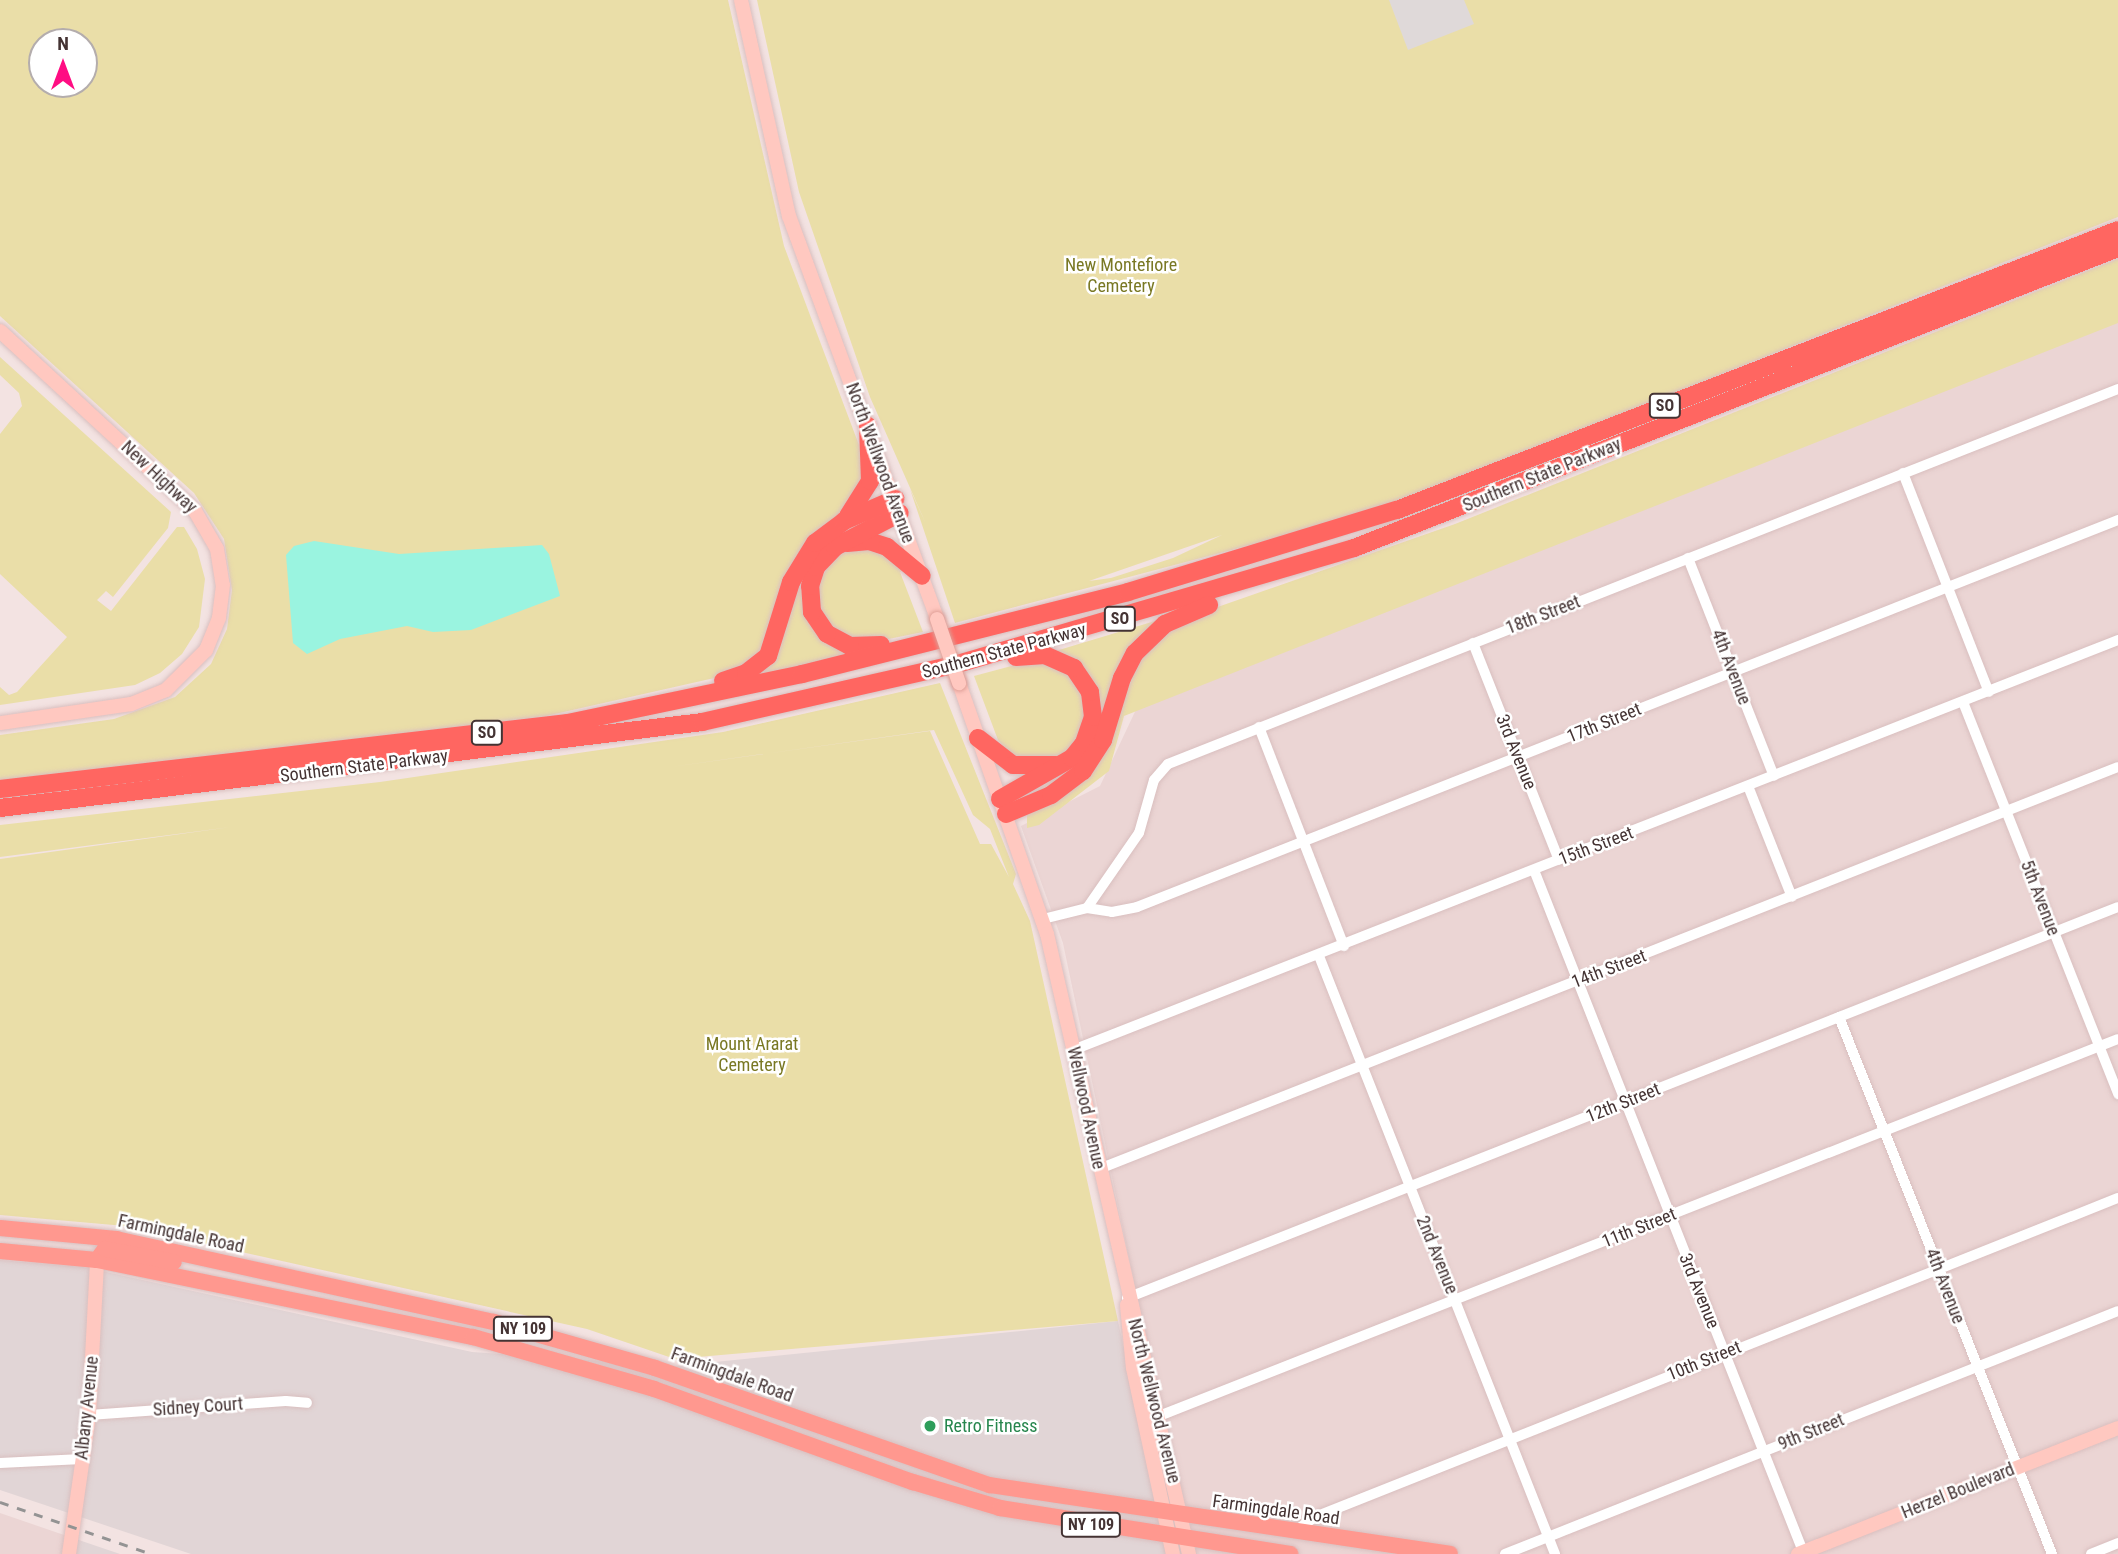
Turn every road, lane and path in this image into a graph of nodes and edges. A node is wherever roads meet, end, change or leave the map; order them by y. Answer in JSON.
{"nodes":[{"id":1,"x":741,"y":0,"type":"edge"},
{"id":2,"x":2118,"y":230,"type":"edge"},
{"id":3,"x":2118,"y":248,"type":"edge"},
{"id":4,"x":0,"y":331,"type":"edge"},
{"id":5,"x":2118,"y":389,"type":"edge"},
{"id":6,"x":868,"y":426,"type":"junction"},
{"id":7,"x":1903,"y":473,"type":"junction"},
{"id":8,"x":898,"y":506,"type":"junction"},
{"id":9,"x":2118,"y":520,"type":"edge"},
{"id":10,"x":844,"y":522,"type":"junction"},
{"id":11,"x":840,"y":543,"type":"junction"},
{"id":12,"x":1688,"y":558,"type":"junction"},
{"id":13,"x":1283,"y":572,"type":"junction"},
{"id":14,"x":922,"y":576,"type":"junction"},
{"id":15,"x":1948,"y":587,"type":"junction"},
{"id":16,"x":967,"y":634,"type":"junction"},
{"id":17,"x":2118,"y":640,"type":"edge"},
{"id":18,"x":1473,"y":643,"type":"junction"},
{"id":19,"x":957,"y":664,"type":"junction"},
{"id":20,"x":1733,"y":672,"type":"junction"},
{"id":21,"x":1989,"y":692,"type":"junction"},
{"id":22,"x":675,"y":702,"type":"junction"},
{"id":23,"x":1964,"y":702,"type":"junction"},
{"id":24,"x":0,"y":723,"type":"edge"},
{"id":25,"x":1259,"y":727,"type":"junction"},
{"id":26,"x":978,"y":738,"type":"junction"},
{"id":27,"x":1518,"y":757,"type":"junction"},
{"id":28,"x":1066,"y":763,"type":"junction"},
{"id":29,"x":2118,"y":767,"type":"edge"},
{"id":30,"x":1774,"y":776,"type":"junction"},
{"id":31,"x":1748,"y":786,"type":"junction"},
{"id":32,"x":0,"y":789,"type":"edge"},
{"id":33,"x":1003,"y":807,"type":"junction"},
{"id":34,"x":0,"y":808,"type":"edge"},
{"id":35,"x":2006,"y":811,"type":"junction"},
{"id":36,"x":1303,"y":841,"type":"junction"},
{"id":37,"x":1559,"y":860,"type":"junction"},
{"id":38,"x":1534,"y":870,"type":"junction"},
{"id":39,"x":1792,"y":897,"type":"junction"},
{"id":40,"x":2118,"y":907,"type":"edge"},
{"id":41,"x":1087,"y":908,"type":"junction"},
{"id":42,"x":1043,"y":919,"type":"junction"},
{"id":43,"x":2053,"y":932,"type":"junction"},
{"id":44,"x":1344,"y":946,"type":"junction"},
{"id":45,"x":1319,"y":956,"type":"junction"},
{"id":46,"x":1577,"y":981,"type":"junction"},
{"id":47,"x":1839,"y":1017,"type":"junction"},
{"id":48,"x":2118,"y":1039,"type":"edge"},
{"id":49,"x":2099,"y":1046,"type":"junction"},
{"id":50,"x":1073,"y":1050,"type":"junction"},
{"id":51,"x":1362,"y":1066,"type":"junction"},
{"id":52,"x":2118,"y":1094,"type":"edge"},
{"id":53,"x":1625,"y":1102,"type":"junction"},
{"id":54,"x":1885,"y":1130,"type":"junction"},
{"id":55,"x":1099,"y":1169,"type":"junction"},
{"id":56,"x":1410,"y":1188,"type":"junction"},
{"id":57,"x":2118,"y":1198,"type":"edge"},
{"id":58,"x":1669,"y":1216,"type":"junction"},
{"id":59,"x":0,"y":1228,"type":"edge"},
{"id":60,"x":0,"y":1251,"type":"edge"},
{"id":61,"x":97,"y":1261,"type":"junction"},
{"id":62,"x":1939,"y":1269,"type":"junction"},
{"id":63,"x":260,"y":1270,"type":"junction"},
{"id":64,"x":1127,"y":1298,"type":"junction"},
{"id":65,"x":1456,"y":1300,"type":"junction"},
{"id":66,"x":2118,"y":1311,"type":"edge"},
{"id":67,"x":1724,"y":1354,"type":"junction"},
{"id":68,"x":1977,"y":1366,"type":"junction"},
{"id":69,"x":307,"y":1403,"type":"dead end"},
{"id":70,"x":89,"y":1415,"type":"junction"},
{"id":71,"x":1159,"y":1416,"type":"junction"},
{"id":72,"x":2118,"y":1428,"type":"edge"},
{"id":73,"x":1510,"y":1438,"type":"junction"},
{"id":74,"x":1763,"y":1451,"type":"junction"},
{"id":75,"x":82,"y":1459,"type":"junction"},
{"id":76,"x":0,"y":1463,"type":"edge"},
{"id":77,"x":2017,"y":1467,"type":"junction"},
{"id":78,"x":1164,"y":1513,"type":"junction"},
{"id":79,"x":1181,"y":1516,"type":"junction"},
{"id":80,"x":1295,"y":1532,"type":"junction"},
{"id":81,"x":1169,"y":1536,"type":"junction"},
{"id":82,"x":1548,"y":1536,"type":"junction"},
{"id":83,"x":2118,"y":1544,"type":"edge"},
{"id":84,"x":1188,"y":1546,"type":"edge"},
{"id":85,"x":1802,"y":1553,"type":"edge"},
{"id":86,"x":69,"y":1554,"type":"edge"},
{"id":87,"x":1173,"y":1554,"type":"edge"},
{"id":88,"x":1290,"y":1554,"type":"edge"},
{"id":89,"x":1450,"y":1554,"type":"edge"},
{"id":90,"x":1505,"y":1554,"type":"edge"},
{"id":91,"x":1555,"y":1554,"type":"edge"},
{"id":92,"x":2052,"y":1554,"type":"edge"},
{"id":93,"x":2091,"y":1554,"type":"edge"}],
"edges":[{"from":1,"to":6,"type":"main road","name":"North Wellwood Avenue"},
{"from":2,"to":16,"type":"highway","name":"Southern State Parkway","number":"SO"},
{"from":3,"to":13,"type":"highway","name":"Southern State Parkway","number":"SO"},
{"from":4,"to":24,"type":"main road","name":"New Highway"},
{"from":5,"to":7,"type":"street","name":"18th Street"},
{"from":6,"to":8,"type":"main road","name":"North Wellwood Avenue"},
{"from":6,"to":10,"type":"highway"},
{"from":7,"to":12,"type":"street","name":"18th Street"},
{"from":7,"to":15,"type":"street"},
{"from":8,"to":10,"type":"highway"},
{"from":8,"to":11,"type":"highway"},
{"from":8,"to":14,"type":"main road","name":"North Wellwood Avenue"},
{"from":9,"to":15,"type":"street","name":"17th Street"},
{"from":10,"to":22,"type":"highway"},
{"from":11,"to":14,"type":"highway"},
{"from":11,"to":16,"type":"highway"},
{"from":12,"to":18,"type":"street","name":"18th Street"},
{"from":12,"to":20,"type":"street","name":"4th Avenue"},
{"from":13,"to":19,"type":"highway","name":"Southern State Parkway","number":"SO"},
{"from":13,"to":33,"type":"highway"},
{"from":14,"to":26,"type":"main road","name":"North Wellwood Avenue","bridge":true},
{"from":15,"to":20,"type":"street","name":"17th Street"},
{"from":15,"to":21,"type":"street"},
{"from":16,"to":22,"type":"highway","name":"Southern State Parkway","number":"SO"},
{"from":17,"to":21,"type":"street","name":"15th Street"},
{"from":18,"to":25,"type":"street","name":"18th Street"},
{"from":18,"to":27,"type":"street","name":"3rd Avenue"},
{"from":19,"to":28,"type":"highway"},
{"from":19,"to":34,"type":"highway","name":"Southern State Parkway","number":"SO"},
{"from":20,"to":27,"type":"street","name":"17th Street"},
{"from":20,"to":30,"type":"street","name":"4th Avenue"},
{"from":21,"to":23,"type":"street","name":"15th Street"},
{"from":22,"to":32,"type":"highway","name":"Southern State Parkway","number":"SO"},
{"from":23,"to":30,"type":"street","name":"15th Street"},
{"from":23,"to":35,"type":"street","name":"5th Avenue"},
{"from":25,"to":36,"type":"street"},
{"from":25,"to":41,"type":"street","name":"18th Street"},
{"from":26,"to":28,"type":"highway"},
{"from":26,"to":33,"type":"main road","name":"North Wellwood Avenue"},
{"from":27,"to":36,"type":"street","name":"17th Street"},
{"from":27,"to":37,"type":"street","name":"3rd Avenue"},
{"from":28,"to":33,"type":"highway"},
{"from":29,"to":35,"type":"street","name":"14th Street"},
{"from":30,"to":31,"type":"street","name":"15th Street"},
{"from":31,"to":37,"type":"street","name":"15th Street"},
{"from":31,"to":39,"type":"street"},
{"from":33,"to":42,"type":"main road","name":"North Wellwood Avenue"},
{"from":35,"to":39,"type":"street","name":"14th Street"},
{"from":35,"to":43,"type":"street","name":"5th Avenue"},
{"from":36,"to":41,"type":"street","name":"17th Street"},
{"from":36,"to":44,"type":"street"},
{"from":37,"to":38,"type":"street","name":"15th Street"},
{"from":38,"to":44,"type":"street","name":"15th Street"},
{"from":38,"to":46,"type":"street","name":"3rd Avenue"},
{"from":39,"to":46,"type":"street","name":"14th Street"},
{"from":40,"to":43,"type":"street","name":"12th Street"},
{"from":41,"to":42,"type":"street"},
{"from":42,"to":50,"type":"main road","name":"Wellwood Avenue"},
{"from":43,"to":47,"type":"street","name":"12th Street"},
{"from":43,"to":49,"type":"street","name":"5th Avenue"},
{"from":44,"to":45,"type":"street","name":"15th Street"},
{"from":45,"to":50,"type":"street","name":"15th Street"},
{"from":45,"to":51,"type":"street","name":"2nd Avenue"},
{"from":46,"to":51,"type":"street","name":"14th Street"},
{"from":46,"to":53,"type":"street","name":"3rd Avenue"},
{"from":47,"to":53,"type":"street","name":"12th Street"},
{"from":47,"to":54,"type":"street","name":"4th Avenue"},
{"from":48,"to":49,"type":"street","name":"11th Street"},
{"from":49,"to":52,"type":"street","name":"5th Avenue"},
{"from":49,"to":54,"type":"street","name":"11th Street"},
{"from":50,"to":55,"type":"main road","name":"Wellwood Avenue"},
{"from":51,"to":55,"type":"street","name":"14th Street"},
{"from":51,"to":56,"type":"street","name":"2nd Avenue"},
{"from":53,"to":56,"type":"street","name":"12th Street"},
{"from":53,"to":58,"type":"street","name":"3rd Avenue"},
{"from":54,"to":58,"type":"street","name":"11th Street"},
{"from":54,"to":62,"type":"street","name":"4th Avenue"},
{"from":55,"to":64,"type":"main road","name":"Wellwood Avenue"},
{"from":56,"to":64,"type":"street","name":"12th Street"},
{"from":56,"to":65,"type":"street","name":"2nd Avenue"},
{"from":57,"to":62,"type":"street","name":"10th Street"},
{"from":58,"to":65,"type":"street","name":"11th Street"},
{"from":58,"to":67,"type":"street","name":"3rd Avenue"},
{"from":59,"to":63,"type":"main road","name":"Farmingdale Road","number":"NY 109"},
{"from":60,"to":61,"type":"main road","number":"NY 109"},
{"from":61,"to":63,"type":"main road"},
{"from":61,"to":70,"type":"main road","name":"Albany Avenue"},
{"from":61,"to":81,"type":"main road","number":"NY 109"},
{"from":62,"to":67,"type":"street","name":"10th Street"},
{"from":62,"to":68,"type":"street","name":"4th Avenue"},
{"from":63,"to":78,"type":"main road","name":"Farmingdale Road","number":"NY 109"},
{"from":64,"to":71,"type":"main road","name":"North Wellwood Avenue"},
{"from":64,"to":78,"type":"main road","name":"North Wellwood Avenue"},
{"from":65,"to":71,"type":"street","name":"11th Street"},
{"from":65,"to":73,"type":"street","name":"2nd Avenue"},
{"from":66,"to":68,"type":"street","name":"9th Street"},
{"from":67,"to":73,"type":"street","name":"10th Street"},
{"from":67,"to":74,"type":"street","name":"3rd Avenue"},
{"from":68,"to":74,"type":"street","name":"9th Street"},
{"from":68,"to":77,"type":"street","name":"4th Avenue"},
{"from":69,"to":70,"type":"street","name":"Sidney Court"},
{"from":70,"to":75,"type":"main road","name":"Albany Avenue"},
{"from":71,"to":79,"type":"main road","name":"North Wellwood Avenue"},
{"from":72,"to":77,"type":"main road","name":"Herzel Boulevard"},
{"from":73,"to":80,"type":"street","name":"10th Street"},
{"from":73,"to":82,"type":"street","name":"2nd Avenue"},
{"from":74,"to":82,"type":"street","name":"9th Street"},
{"from":74,"to":85,"type":"street","name":"3rd Avenue"},
{"from":75,"to":76,"type":"street"},
{"from":75,"to":86,"type":"main road","name":"Albany Avenue"},
{"from":77,"to":85,"type":"main road","name":"Herzel Boulevard"},
{"from":77,"to":92,"type":"street","name":"4th Avenue"},
{"from":78,"to":79,"type":"main road","name":"Farmingdale Road","number":"NY 109"},
{"from":78,"to":81,"type":"main road","name":"North Wellwood Avenue"},
{"from":79,"to":80,"type":"main road","name":"Farmingdale Road","number":"NY 109"},
{"from":79,"to":84,"type":"main road","name":"North Wellwood Avenue"},
{"from":80,"to":89,"type":"main road","name":"Farmingdale Road","number":"NY 109"},
{"from":81,"to":84,"type":"main road","number":"NY 109"},
{"from":81,"to":87,"type":"main road","name":"North Wellwood Avenue"},
{"from":82,"to":90,"type":"street","name":"9th Street"},
{"from":82,"to":91,"type":"street","name":"2nd Avenue"},
{"from":83,"to":93,"type":"street"},
{"from":84,"to":88,"type":"main road","number":"NY 109"}]}
